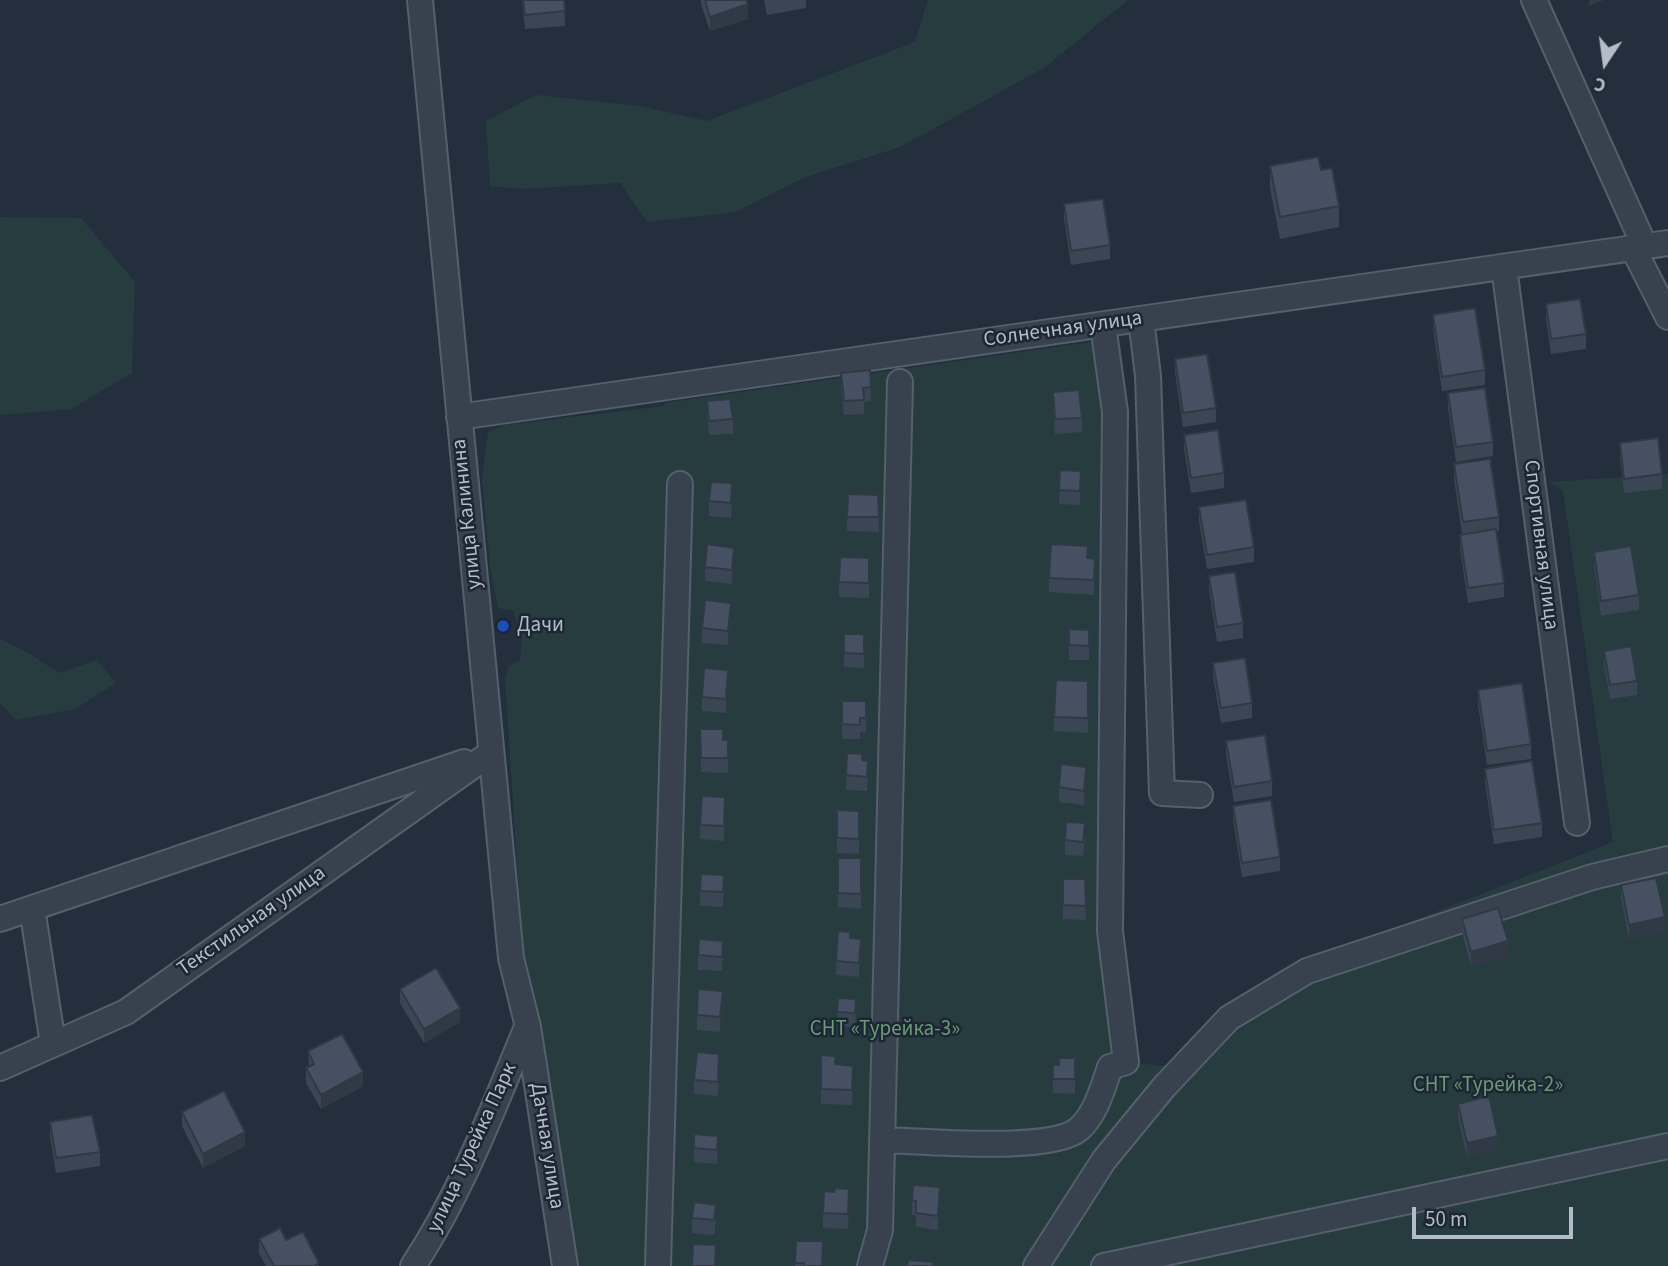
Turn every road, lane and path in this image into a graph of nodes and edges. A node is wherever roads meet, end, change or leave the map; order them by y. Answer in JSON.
{"nodes":[{"id":1,"x":420,"y":0,"type":"edge"},
{"id":2,"x":1534,"y":0,"type":"edge"},
{"id":3,"x":1648,"y":246,"type":"edge"},
{"id":4,"x":1504,"y":267,"type":"junction"},
{"id":5,"x":1668,"y":317,"type":"edge"},
{"id":6,"x":1141,"y":319,"type":"junction"},
{"id":7,"x":1103,"y":325,"type":"junction"},
{"id":8,"x":900,"y":382,"type":"dead end"},
{"id":9,"x":458,"y":417,"type":"junction"},
{"id":10,"x":680,"y":484,"type":"dead end"},
{"id":11,"x":491,"y":753,"type":"junction"},
{"id":12,"x":1200,"y":795,"type":"dead end"},
{"id":13,"x":1577,"y":823,"type":"dead end"},
{"id":14,"x":1668,"y":859,"type":"edge"},
{"id":15,"x":32,"y":908,"type":"junction"},
{"id":16,"x":0,"y":919,"type":"edge"},
{"id":17,"x":528,"y":1027,"type":"junction"},
{"id":18,"x":53,"y":1044,"type":"junction"},
{"id":19,"x":0,"y":1068,"type":"edge"},
{"id":20,"x":883,"y":1140,"type":"junction"},
{"id":21,"x":1668,"y":1146,"type":"edge"},
{"id":22,"x":413,"y":1266,"type":"edge"},
{"id":23,"x":565,"y":1266,"type":"edge"},
{"id":24,"x":658,"y":1266,"type":"edge"},
{"id":25,"x":870,"y":1266,"type":"edge"},
{"id":26,"x":1036,"y":1266,"type":"edge"},
{"id":27,"x":1104,"y":1266,"type":"edge"}],
"edges":[{"from":1,"to":9,"type":"street","name":"улица Калинина"},
{"from":2,"to":3,"type":"street"},
{"from":3,"to":4,"type":"street","name":"Солнечная улица"},
{"from":3,"to":5,"type":"street"},
{"from":4,"to":6,"type":"street","name":"Солнечная улица"},
{"from":4,"to":13,"type":"street","name":"Спортивная улица"},
{"from":6,"to":7,"type":"street","name":"Солнечная улица"},
{"from":6,"to":12,"type":"street"},
{"from":7,"to":9,"type":"street","name":"Солнечная улица"},
{"from":7,"to":20,"type":"street"},
{"from":8,"to":20,"type":"street"},
{"from":9,"to":11,"type":"street","name":"улица Калинина"},
{"from":10,"to":24,"type":"street"},
{"from":11,"to":15,"type":"street"},
{"from":11,"to":17,"type":"street","name":"улица Калинина"},
{"from":11,"to":18,"type":"street","name":"Текстильная улица"},
{"from":14,"to":26,"type":"street"},
{"from":15,"to":16,"type":"street"},
{"from":15,"to":18,"type":"street"},
{"from":17,"to":22,"type":"street","name":"улица Турейка Парк"},
{"from":17,"to":23,"type":"street","name":"Дачная улица"},
{"from":18,"to":19,"type":"street","name":"Текстильная улица"},
{"from":20,"to":25,"type":"street"},
{"from":21,"to":27,"type":"street"}]}
